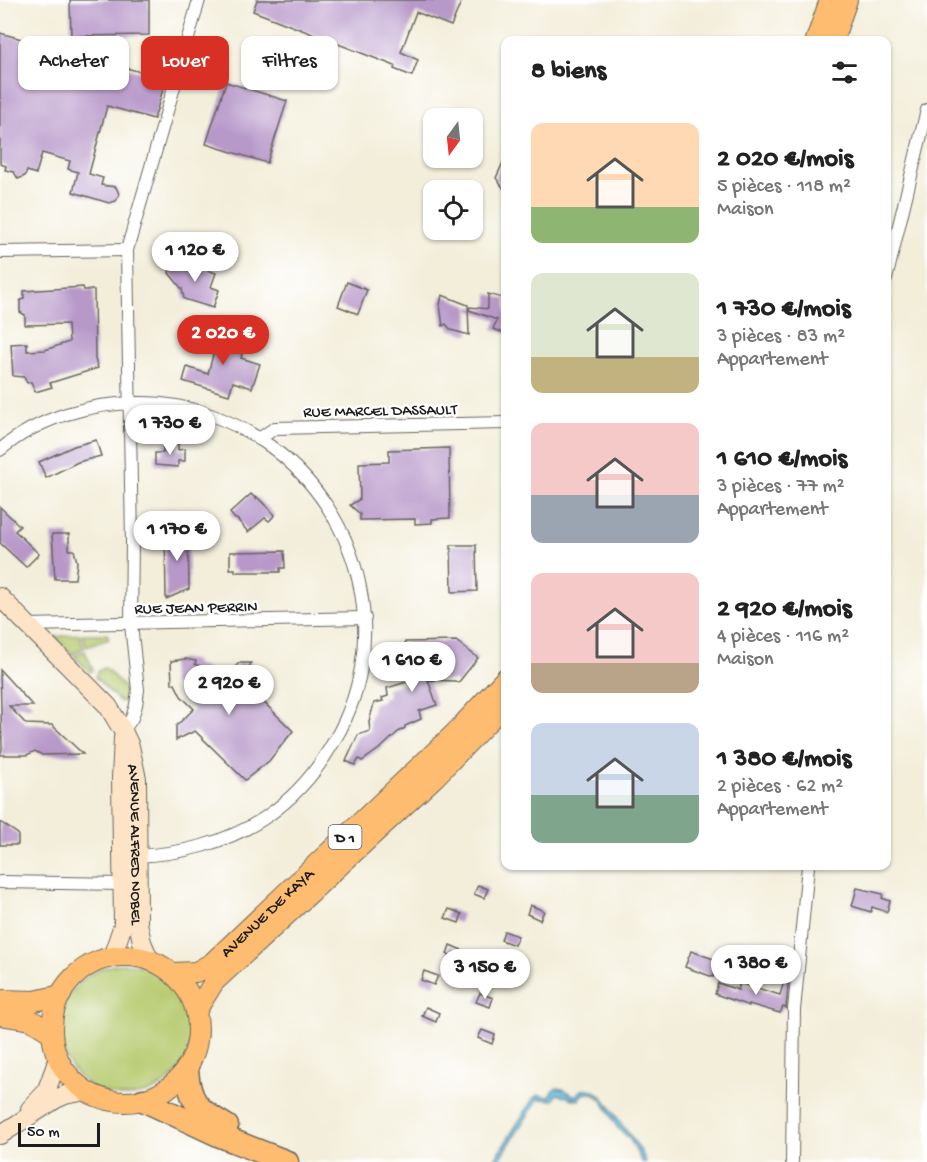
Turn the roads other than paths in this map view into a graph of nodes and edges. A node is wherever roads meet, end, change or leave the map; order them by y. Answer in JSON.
{"nodes":[{"id":1,"x":200,"y":0,"type":"edge"},
{"id":2,"x":830,"y":0,"type":"edge"},
{"id":3,"x":848,"y":0,"type":"edge"},
{"id":4,"x":817,"y":36,"type":"edge"},
{"id":5,"x":834,"y":36,"type":"edge"},
{"id":6,"x":927,"y":110,"type":"edge"},
{"id":7,"x":127,"y":250,"type":"junction"},
{"id":8,"x":0,"y":252,"type":"edge"},
{"id":9,"x":891,"y":258,"type":"edge"},
{"id":10,"x":129,"y":403,"type":"junction"},
{"id":11,"x":501,"y":423,"type":"edge"},
{"id":12,"x":259,"y":439,"type":"junction"},
{"id":13,"x":0,"y":450,"type":"edge"},
{"id":14,"x":0,"y":597,"type":"edge"},
{"id":15,"x":365,"y":618,"type":"junction"},
{"id":16,"x":131,"y":624,"type":"junction"},
{"id":17,"x":27,"y":625,"type":"junction"},
{"id":18,"x":501,"y":677,"type":"edge"},
{"id":19,"x":501,"y":683,"type":"edge"},
{"id":20,"x":480,"y":706,"type":"junction"},
{"id":21,"x":501,"y":708,"type":"edge"},
{"id":22,"x":123,"y":730,"type":"junction"},
{"id":23,"x":130,"y":856,"type":"junction"},
{"id":24,"x":808,"y":870,"type":"edge"},
{"id":25,"x":0,"y":882,"type":"edge"},
{"id":26,"x":122,"y":884,"type":"junction"},
{"id":27,"x":112,"y":957,"type":"junction"},
{"id":28,"x":150,"y":961,"type":"junction"},
{"id":29,"x":172,"y":973,"type":"junction"},
{"id":30,"x":61,"y":995,"type":"junction"},
{"id":31,"x":0,"y":1000,"type":"edge"},
{"id":32,"x":196,"y":1011,"type":"junction"},
{"id":33,"x":0,"y":1015,"type":"edge"},
{"id":34,"x":52,"y":1033,"type":"junction"},
{"id":35,"x":58,"y":1059,"type":"junction"},
{"id":36,"x":187,"y":1069,"type":"junction"},
{"id":37,"x":86,"y":1091,"type":"junction"},
{"id":38,"x":143,"y":1100,"type":"junction"},
{"id":39,"x":5,"y":1132,"type":"edge"},
{"id":40,"x":280,"y":1159,"type":"edge"},
{"id":41,"x":792,"y":1162,"type":"edge"}],
"edges":[{"from":1,"to":7,"type":"street"},
{"from":2,"to":4,"type":"main road"},
{"from":3,"to":5,"type":"main road"},
{"from":6,"to":9,"type":"street"},
{"from":7,"to":8,"type":"street"},
{"from":7,"to":10,"type":"street"},
{"from":10,"to":12,"type":"street"},
{"from":10,"to":13,"type":"street"},
{"from":10,"to":16,"type":"street"},
{"from":11,"to":12,"type":"street","name":"RUE MARCEL DASSAULT"},
{"from":12,"to":15,"type":"street"},
{"from":14,"to":17,"type":"street"},
{"from":15,"to":16,"type":"street","name":"RUE JEAN PERRIN"},
{"from":15,"to":23,"type":"street"},
{"from":16,"to":17,"type":"street","name":"RUE JEAN PERRIN"},
{"from":16,"to":22,"type":"street"},
{"from":17,"to":22,"type":"street"},
{"from":18,"to":20,"type":"main road"},
{"from":19,"to":20,"type":"main road","name":"AVENUE DE KAYA","number":"D 1"},
{"from":20,"to":29,"type":"main road","name":"AVENUE DE KAYA","number":"D 1"},
{"from":21,"to":32,"type":"main road","name":"AVENUE DE KAYA","number":"D 1"},
{"from":22,"to":23,"type":"street","name":"AVENUE ALFRED NOBEL"},
{"from":23,"to":26,"type":"street","name":"AVENUE ALFRED NOBEL"},
{"from":23,"to":28,"type":"street","name":"AVENUE ALFRED NOBEL"},
{"from":24,"to":41,"type":"street"},
{"from":25,"to":26,"type":"street"},
{"from":26,"to":27,"type":"street","name":"AVENUE ALFRED NOBEL"},
{"from":27,"to":28,"type":"main road"},
{"from":27,"to":30,"type":"main road"},
{"from":28,"to":29,"type":"main road"},
{"from":29,"to":32,"type":"main road"},
{"from":30,"to":31,"type":"main road"},
{"from":30,"to":34,"type":"main road"},
{"from":32,"to":36,"type":"main road"},
{"from":33,"to":34,"type":"main road"},
{"from":34,"to":35,"type":"main road"},
{"from":35,"to":37,"type":"main road"},
{"from":35,"to":39,"type":"street"},
{"from":36,"to":38,"type":"main road"},
{"from":36,"to":40,"type":"highway"},
{"from":37,"to":38,"type":"main road"},
{"from":37,"to":39,"type":"street"},
{"from":38,"to":40,"type":"highway"}]}
